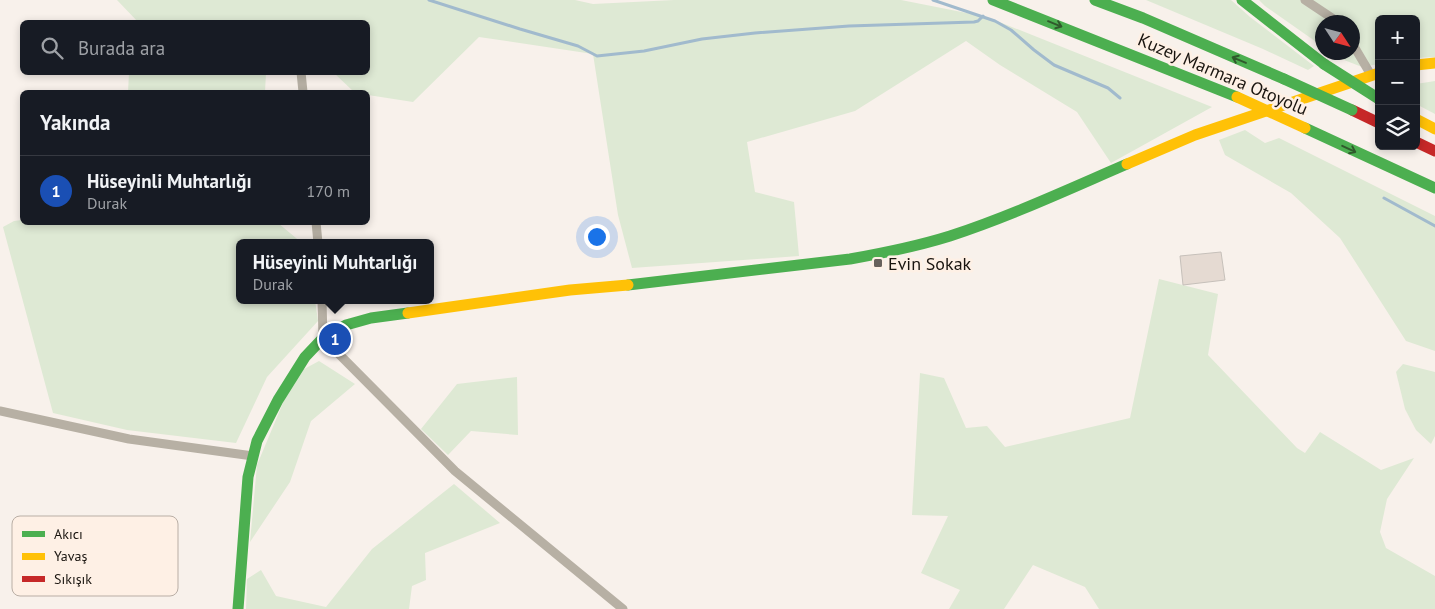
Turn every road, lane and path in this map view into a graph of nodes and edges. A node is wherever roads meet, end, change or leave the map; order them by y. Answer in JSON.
{"nodes":[{"id":1,"x":982,"y":0,"type":"edge"},
{"id":2,"x":993,"y":0,"type":"edge"},
{"id":3,"x":1095,"y":0,"type":"edge"},
{"id":4,"x":1242,"y":0,"type":"edge"},
{"id":5,"x":1305,"y":0,"type":"edge"},
{"id":6,"x":1024,"y":11,"type":"junction"},
{"id":7,"x":1328,"y":15,"type":"edge"},
{"id":8,"x":1360,"y":54,"type":"edge"},
{"id":9,"x":1435,"y":63,"type":"edge"},
{"id":10,"x":1420,"y":65,"type":"edge"},
{"id":11,"x":1375,"y":74,"type":"edge"},
{"id":12,"x":301,"y":75,"type":"edge"},
{"id":13,"x":303,"y":90,"type":"edge"},
{"id":14,"x":1375,"y":96,"type":"edge"},
{"id":15,"x":1375,"y":121,"type":"edge"},
{"id":16,"x":1420,"y":121,"type":"edge"},
{"id":17,"x":1435,"y":129,"type":"edge"},
{"id":18,"x":1420,"y":144,"type":"edge"},
{"id":19,"x":1435,"y":151,"type":"edge"},
{"id":20,"x":1435,"y":188,"type":"edge"},
{"id":21,"x":316,"y":225,"type":"edge"},
{"id":22,"x":318,"y":239,"type":"edge"},
{"id":23,"x":322,"y":304,"type":"edge"},
{"id":24,"x":323,"y":338,"type":"junction"},
{"id":25,"x":0,"y":411,"type":"edge"},
{"id":26,"x":254,"y":456,"type":"junction"},
{"id":27,"x":238,"y":609,"type":"edge"},
{"id":28,"x":623,"y":609,"type":"edge"}],
"edges":[{"from":1,"to":6,"type":"main road"},
{"from":2,"to":6,"type":"main road","name":"Kuzey Marmara Otoyolu"},
{"from":15,"to":3,"type":"main road","name":"Kuzey Marmara Otoyolu","one_way":true,"bridge":true},
{"from":4,"to":14,"type":"main road","bridge":true},
{"from":5,"to":7,"type":"street"},
{"from":6,"to":20,"type":"main road","name":"Kuzey Marmara Otoyolu","one_way":true,"bridge":true},
{"from":8,"to":11,"type":"street"},
{"from":9,"to":10,"type":"main road"},
{"from":11,"to":24,"type":"main road"},
{"from":12,"to":13,"type":"street"},
{"from":16,"to":17,"type":"main road"},
{"from":18,"to":19,"type":"main road"},
{"from":21,"to":22,"type":"street"},
{"from":23,"to":24,"type":"street"},
{"from":24,"to":26,"type":"main road"},
{"from":24,"to":28,"type":"street"},
{"from":25,"to":26,"type":"street"},
{"from":26,"to":27,"type":"main road"}]}
